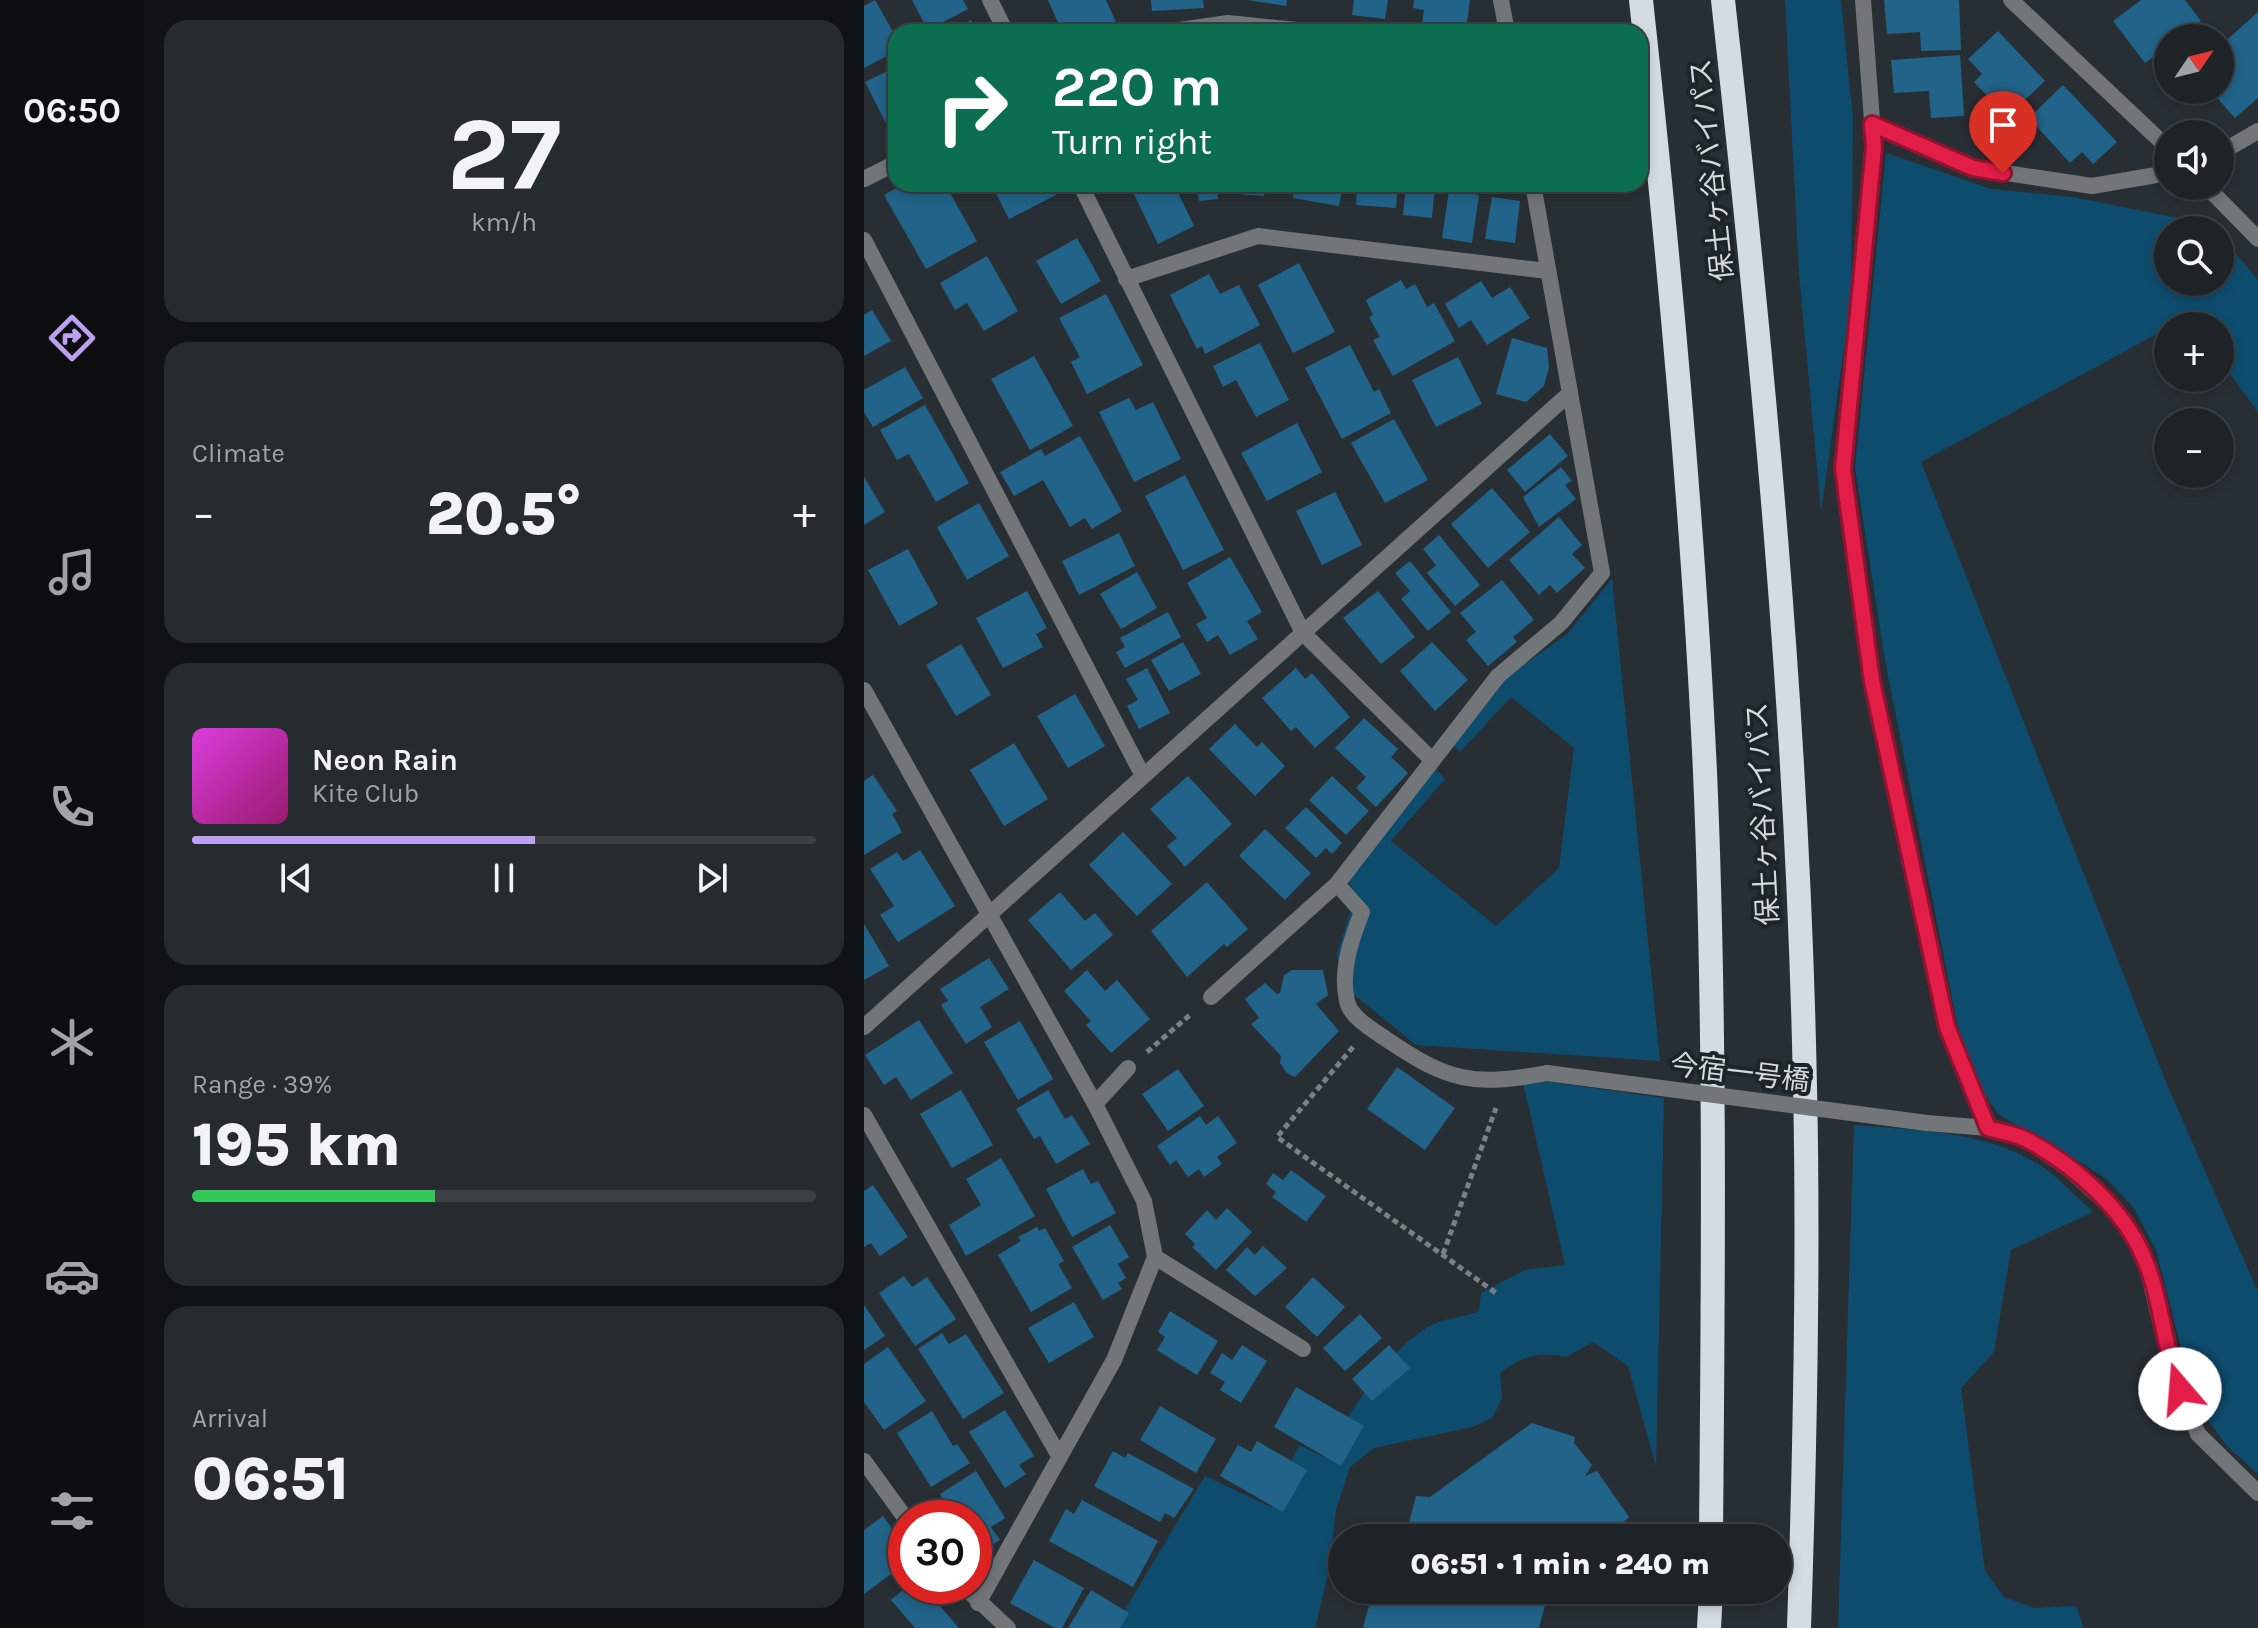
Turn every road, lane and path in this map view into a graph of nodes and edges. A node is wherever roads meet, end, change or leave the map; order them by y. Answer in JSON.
{"nodes":[{"id":1,"x":990,"y":0,"type":"edge"},
{"id":2,"x":1501,"y":0,"type":"edge"},
{"id":3,"x":1641,"y":0,"type":"edge"},
{"id":4,"x":1723,"y":0,"type":"edge"},
{"id":5,"x":1863,"y":0,"type":"edge"},
{"id":6,"x":2011,"y":0,"type":"edge"},
{"id":7,"x":1002,"y":24,"type":"edge"},
{"id":8,"x":1506,"y":24,"type":"edge"},
{"id":9,"x":1643,"y":24,"type":"edge"},
{"id":10,"x":1648,"y":74,"type":"edge"},
{"id":11,"x":1872,"y":124,"type":"junction"},
{"id":12,"x":2258,"y":131,"type":"edge"},
{"id":13,"x":2154,"y":135,"type":"edge"},
{"id":14,"x":2234,"y":145,"type":"edge"},
{"id":15,"x":888,"y":167,"type":"edge"},
{"id":16,"x":2154,"y":175,"type":"edge"},
{"id":17,"x":864,"y":179,"type":"edge"},
{"id":18,"x":1084,"y":192,"type":"edge"},
{"id":19,"x":1534,"y":192,"type":"edge"},
{"id":20,"x":2220,"y":200,"type":"edge"},
{"id":21,"x":2258,"y":239,"type":"edge"},
{"id":22,"x":864,"y":240,"type":"edge"},
{"id":23,"x":1547,"y":271,"type":"junction"},
{"id":24,"x":1126,"y":279,"type":"junction"},
{"id":25,"x":1570,"y":393,"type":"junction"},
{"id":26,"x":1303,"y":633,"type":"junction"},
{"id":27,"x":864,"y":690,"type":"edge"},
{"id":28,"x":1431,"y":759,"type":"junction"},
{"id":29,"x":1143,"y":776,"type":"junction"},
{"id":30,"x":1337,"y":884,"type":"junction"},
{"id":31,"x":991,"y":913,"type":"junction"},
{"id":32,"x":1211,"y":997,"type":"joint"},
{"id":33,"x":864,"y":1027,"type":"edge"},
{"id":34,"x":1369,"y":1028,"type":"junction"},
{"id":35,"x":1128,"y":1068,"type":"joint"},
{"id":36,"x":1505,"y":1081,"type":"junction"},
{"id":37,"x":1095,"y":1104,"type":"junction"},
{"id":38,"x":864,"y":1115,"type":"edge"},
{"id":39,"x":1988,"y":1128,"type":"junction"},
{"id":40,"x":1443,"y":1254,"type":"junction"},
{"id":41,"x":1155,"y":1257,"type":"junction"},
{"id":42,"x":1496,"y":1293,"type":"dead end"},
{"id":43,"x":1303,"y":1349,"type":"dead end"},
{"id":44,"x":1058,"y":1454,"type":"junction"},
{"id":45,"x":864,"y":1461,"type":"edge"},
{"id":46,"x":2258,"y":1493,"type":"edge"},
{"id":47,"x":892,"y":1500,"type":"edge"},
{"id":48,"x":1711,"y":1524,"type":"edge"},
{"id":49,"x":992,"y":1577,"type":"edge"},
{"id":50,"x":979,"y":1604,"type":"edge"},
{"id":51,"x":1710,"y":1604,"type":"edge"},
{"id":52,"x":1008,"y":1628,"type":"edge"},
{"id":53,"x":1709,"y":1628,"type":"edge"},
{"id":54,"x":1799,"y":1628,"type":"edge"}],
"edges":[{"from":1,"to":7,"type":"street"},
{"from":2,"to":8,"type":"street"},
{"from":3,"to":9,"type":"highway","name":"保土ヶ谷バイパス"},
{"from":4,"to":54,"type":"highway","name":"保土ヶ谷バイパス"},
{"from":5,"to":11,"type":"street"},
{"from":6,"to":13,"type":"street"},
{"from":10,"to":48,"type":"highway","name":"保土ヶ谷バイパス"},
{"from":11,"to":16,"type":"street"},
{"from":11,"to":39,"type":"street"},
{"from":12,"to":14,"type":"street"},
{"from":15,"to":17,"type":"street"},
{"from":18,"to":24,"type":"street"},
{"from":19,"to":23,"type":"street"},
{"from":20,"to":21,"type":"street"},
{"from":22,"to":29,"type":"street"},
{"from":23,"to":24,"type":"street"},
{"from":23,"to":25,"type":"street"},
{"from":24,"to":26,"type":"street"},
{"from":25,"to":26,"type":"street"},
{"from":25,"to":28,"type":"street"},
{"from":26,"to":28,"type":"street"},
{"from":26,"to":29,"type":"street"},
{"from":27,"to":31,"type":"street"},
{"from":28,"to":30,"type":"street"},
{"from":29,"to":31,"type":"street"},
{"from":30,"to":32,"type":"street"},
{"from":30,"to":34,"type":"street","name":"今宿一号橋"},
{"from":31,"to":33,"type":"street"},
{"from":31,"to":37,"type":"street"},
{"from":32,"to":35,"type":"path"},
{"from":34,"to":36,"type":"street","name":"今宿一号橋"},
{"from":34,"to":40,"type":"path"},
{"from":35,"to":37,"type":"street"},
{"from":36,"to":39,"type":"street","name":"今宿一号橋","bridge":true},
{"from":36,"to":40,"type":"path"},
{"from":37,"to":41,"type":"street"},
{"from":38,"to":44,"type":"street"},
{"from":39,"to":46,"type":"street","name":"今宿一号橋"},
{"from":40,"to":42,"type":"path"},
{"from":41,"to":43,"type":"street"},
{"from":41,"to":44,"type":"street"},
{"from":44,"to":49,"type":"street"},
{"from":45,"to":47,"type":"street"},
{"from":50,"to":52,"type":"street"},
{"from":51,"to":53,"type":"highway"}]}
